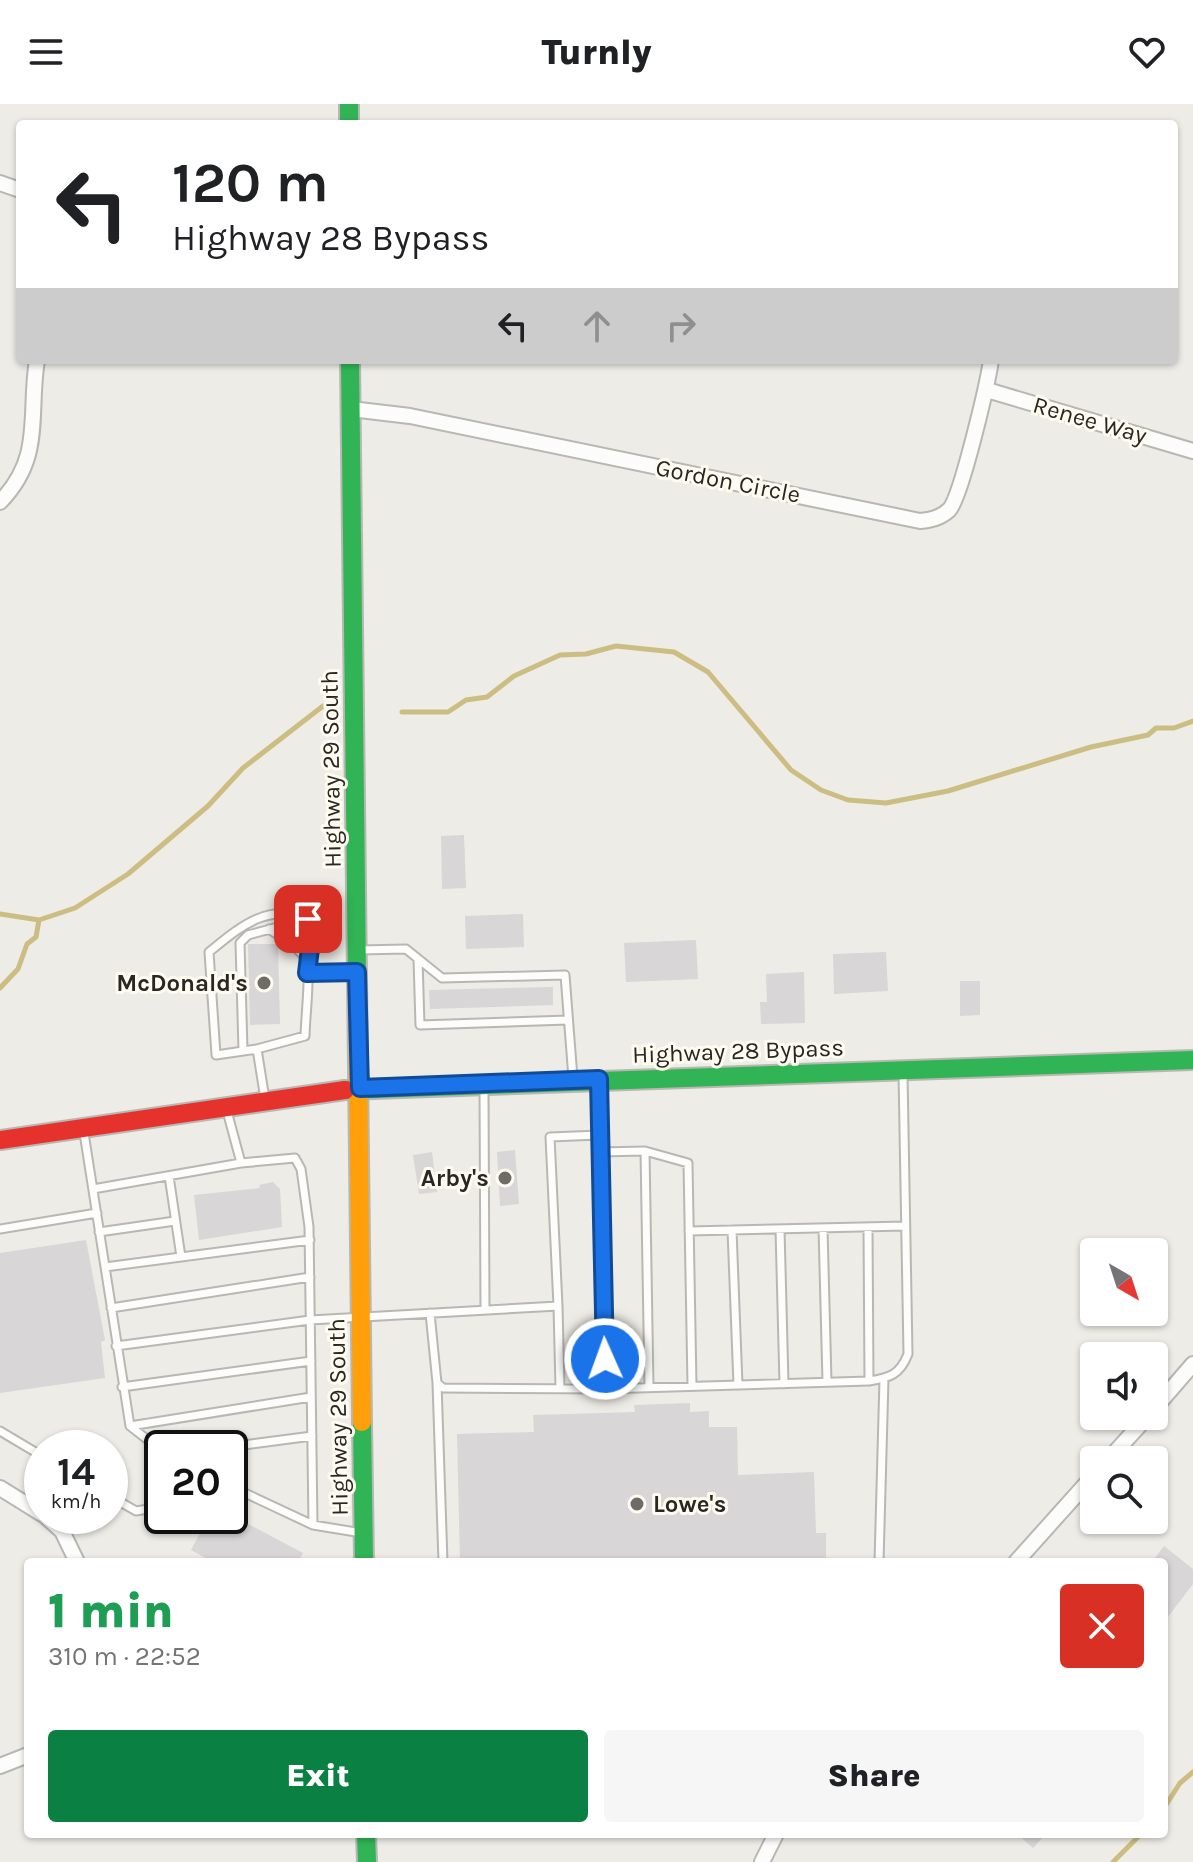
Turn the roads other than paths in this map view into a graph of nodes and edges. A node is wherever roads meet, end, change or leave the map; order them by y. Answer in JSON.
{"nodes":[{"id":1,"x":37,"y":364,"type":"edge"},
{"id":2,"x":350,"y":364,"type":"edge"},
{"id":3,"x":990,"y":364,"type":"edge"},
{"id":4,"x":987,"y":390,"type":"junction"},
{"id":5,"x":351,"y":409,"type":"junction"},
{"id":6,"x":1193,"y":451,"type":"edge"},
{"id":7,"x":0,"y":502,"type":"edge"},
{"id":8,"x":269,"y":929,"type":"junction"},
{"id":9,"x":357,"y":950,"type":"junction"},
{"id":10,"x":307,"y":959,"type":"junction"},
{"id":11,"x":418,"y":959,"type":"junction"},
{"id":12,"x":357,"y":972,"type":"junction"},
{"id":13,"x":307,"y":973,"type":"junction"},
{"id":14,"x":568,"y":1020,"type":"junction"},
{"id":15,"x":257,"y":1049,"type":"junction"},
{"id":16,"x":243,"y":1051,"type":"junction"},
{"id":17,"x":1193,"y":1060,"type":"edge"},
{"id":18,"x":903,"y":1070,"type":"junction"},
{"id":19,"x":599,"y":1079,"type":"junction"},
{"id":20,"x":573,"y":1080,"type":"junction"},
{"id":21,"x":484,"y":1083,"type":"junction"},
{"id":22,"x":360,"y":1088,"type":"junction"},
{"id":23,"x":265,"y":1099,"type":"junction"},
{"id":24,"x":226,"y":1105,"type":"junction"},
{"id":25,"x":83,"y":1127,"type":"junction"},
{"id":26,"x":599,"y":1135,"type":"junction"},
{"id":27,"x":0,"y":1140,"type":"edge"},
{"id":28,"x":645,"y":1151,"type":"junction"},
{"id":29,"x":599,"y":1152,"type":"junction"},
{"id":30,"x":241,"y":1163,"type":"junction"},
{"id":31,"x":169,"y":1176,"type":"junction"},
{"id":32,"x":93,"y":1189,"type":"junction"},
{"id":33,"x":97,"y":1213,"type":"junction"},
{"id":34,"x":175,"y":1221,"type":"junction"},
{"id":35,"x":905,"y":1226,"type":"junction"},
{"id":36,"x":868,"y":1227,"type":"junction"},
{"id":37,"x":823,"y":1228,"type":"junction"},
{"id":38,"x":0,"y":1229,"type":"edge"},
{"id":39,"x":780,"y":1229,"type":"junction"},
{"id":40,"x":732,"y":1230,"type":"junction"},
{"id":41,"x":689,"y":1231,"type":"junction"},
{"id":42,"x":99,"y":1232,"type":"junction"},
{"id":43,"x":310,"y":1240,"type":"junction"},
{"id":44,"x":181,"y":1257,"type":"junction"},
{"id":45,"x":105,"y":1267,"type":"junction"},
{"id":46,"x":310,"y":1277,"type":"junction"},
{"id":47,"x":558,"y":1306,"type":"junction"},
{"id":48,"x":111,"y":1308,"type":"junction"},
{"id":49,"x":485,"y":1310,"type":"junction"},
{"id":50,"x":430,"y":1313,"type":"junction"},
{"id":51,"x":361,"y":1316,"type":"junction"},
{"id":52,"x":310,"y":1320,"type":"junction"},
{"id":53,"x":116,"y":1346,"type":"junction"},
{"id":54,"x":311,"y":1361,"type":"junction"},
{"id":55,"x":1193,"y":1364,"type":"edge"},
{"id":56,"x":884,"y":1379,"type":"junction"},
{"id":57,"x":869,"y":1381,"type":"junction"},
{"id":58,"x":827,"y":1382,"type":"junction"},
{"id":59,"x":437,"y":1383,"type":"junction"},
{"id":60,"x":784,"y":1384,"type":"junction"},
{"id":61,"x":738,"y":1385,"type":"junction"},
{"id":62,"x":692,"y":1386,"type":"junction"},
{"id":63,"x":122,"y":1387,"type":"junction"},
{"id":64,"x":649,"y":1387,"type":"junction"},
{"id":65,"x":560,"y":1388,"type":"junction"},
{"id":66,"x":605,"y":1389,"type":"junction"},
{"id":67,"x":1168,"y":1393,"type":"edge"},
{"id":68,"x":311,"y":1397,"type":"junction"},
{"id":69,"x":130,"y":1426,"type":"junction"},
{"id":70,"x":1135,"y":1430,"type":"edge"},
{"id":71,"x":0,"y":1431,"type":"edge"},
{"id":72,"x":312,"y":1436,"type":"junction"},
{"id":73,"x":144,"y":1437,"type":"edge"},
{"id":74,"x":248,"y":1444,"type":"edge"},
{"id":75,"x":24,"y":1445,"type":"edge"},
{"id":76,"x":1121,"y":1446,"type":"edge"},
{"id":77,"x":0,"y":1488,"type":"edge"},
{"id":78,"x":1080,"y":1491,"type":"edge"},
{"id":79,"x":248,"y":1494,"type":"edge"},
{"id":80,"x":24,"y":1503,"type":"edge"},
{"id":81,"x":313,"y":1525,"type":"junction"},
{"id":82,"x":364,"y":1533,"type":"junction"},
{"id":83,"x":63,"y":1534,"type":"edge"},
{"id":84,"x":75,"y":1558,"type":"edge"},
{"id":85,"x":364,"y":1558,"type":"edge"},
{"id":86,"x":443,"y":1558,"type":"edge"},
{"id":87,"x":879,"y":1558,"type":"edge"},
{"id":88,"x":1020,"y":1558,"type":"edge"},
{"id":89,"x":24,"y":1757,"type":"edge"},
{"id":90,"x":0,"y":1766,"type":"edge"},
{"id":91,"x":366,"y":1838,"type":"edge"},
{"id":92,"x":774,"y":1838,"type":"edge"},
{"id":93,"x":367,"y":1862,"type":"edge"},
{"id":94,"x":762,"y":1862,"type":"edge"}],
"edges":[{"from":1,"to":7,"type":"street"},
{"from":2,"to":5,"type":"main road","name":"Highway 29 South"},
{"from":3,"to":4,"type":"street","name":"Gordon Circle"},
{"from":4,"to":5,"type":"street","name":"Gordon Circle"},
{"from":4,"to":6,"type":"street","name":"Renee Way"},
{"from":5,"to":9,"type":"main road","name":"Highway 29 South"},
{"from":8,"to":10,"type":"lane"},
{"from":8,"to":10,"type":"lane"},
{"from":8,"to":16,"type":"lane"},
{"from":9,"to":11,"type":"lane"},
{"from":9,"to":12,"type":"main road","name":"Highway 29 South"},
{"from":10,"to":13,"type":"lane"},
{"from":10,"to":16,"type":"lane"},
{"from":11,"to":14,"type":"lane"},
{"from":11,"to":14,"type":"lane"},
{"from":12,"to":13,"type":"lane"},
{"from":12,"to":22,"type":"main road","name":"Highway 29 South"},
{"from":13,"to":15,"type":"lane"},
{"from":14,"to":20,"type":"lane"},
{"from":15,"to":16,"type":"lane"},
{"from":15,"to":23,"type":"lane"},
{"from":17,"to":18,"type":"main road","name":"Highway 28 Bypass"},
{"from":18,"to":19,"type":"main road","name":"Highway 28 Bypass"},
{"from":18,"to":35,"type":"lane"},
{"from":19,"to":20,"type":"main road","name":"Highway 28 Bypass"},
{"from":19,"to":26,"type":"lane"},
{"from":20,"to":21,"type":"main road","name":"Highway 28 Bypass"},
{"from":21,"to":22,"type":"main road","name":"Highway 28 Bypass"},
{"from":21,"to":49,"type":"lane"},
{"from":22,"to":23,"type":"main road","name":"Highway 28 Bypass"},
{"from":22,"to":51,"type":"main road","name":"Highway 29 South"},
{"from":23,"to":24,"type":"main road","name":"Highway 28 Bypass"},
{"from":24,"to":25,"type":"main road","name":"Highway 28 Bypass"},
{"from":24,"to":30,"type":"lane"},
{"from":25,"to":27,"type":"main road","name":"Highway 28 Bypass"},
{"from":25,"to":32,"type":"lane"},
{"from":26,"to":29,"type":"lane"},
{"from":26,"to":47,"type":"lane"},
{"from":28,"to":29,"type":"lane"},
{"from":28,"to":41,"type":"lane"},
{"from":28,"to":64,"type":"lane"},
{"from":29,"to":66,"type":"lane"},
{"from":30,"to":31,"type":"lane"},
{"from":30,"to":43,"type":"lane"},
{"from":31,"to":32,"type":"lane"},
{"from":31,"to":34,"type":"lane"},
{"from":32,"to":33,"type":"lane"},
{"from":33,"to":38,"type":"lane"},
{"from":33,"to":42,"type":"lane"},
{"from":34,"to":42,"type":"lane"},
{"from":34,"to":44,"type":"lane"},
{"from":35,"to":36,"type":"lane"},
{"from":35,"to":56,"type":"lane"},
{"from":36,"to":37,"type":"lane"},
{"from":36,"to":57,"type":"lane"},
{"from":37,"to":39,"type":"lane"},
{"from":37,"to":58,"type":"lane"},
{"from":39,"to":40,"type":"lane"},
{"from":39,"to":60,"type":"lane"},
{"from":40,"to":41,"type":"lane"},
{"from":40,"to":61,"type":"lane"},
{"from":41,"to":62,"type":"lane"},
{"from":42,"to":45,"type":"lane"},
{"from":43,"to":44,"type":"lane"},
{"from":43,"to":46,"type":"lane"},
{"from":44,"to":45,"type":"lane"},
{"from":45,"to":48,"type":"lane"},
{"from":46,"to":48,"type":"lane"},
{"from":46,"to":52,"type":"lane"},
{"from":47,"to":49,"type":"lane"},
{"from":47,"to":65,"type":"lane"},
{"from":48,"to":53,"type":"lane"},
{"from":49,"to":50,"type":"lane"},
{"from":50,"to":51,"type":"lane"},
{"from":50,"to":59,"type":"lane"},
{"from":51,"to":52,"type":"lane"},
{"from":51,"to":82,"type":"main road","name":"Highway 29 South"},
{"from":52,"to":53,"type":"lane"},
{"from":52,"to":54,"type":"lane"},
{"from":53,"to":63,"type":"lane"},
{"from":54,"to":63,"type":"lane"},
{"from":54,"to":68,"type":"lane"},
{"from":55,"to":67,"type":"street"},
{"from":56,"to":57,"type":"lane"},
{"from":56,"to":87,"type":"lane"},
{"from":57,"to":58,"type":"lane"},
{"from":58,"to":60,"type":"lane"},
{"from":59,"to":65,"type":"lane"},
{"from":59,"to":86,"type":"lane"},
{"from":60,"to":61,"type":"lane"},
{"from":61,"to":62,"type":"lane"},
{"from":62,"to":64,"type":"lane"},
{"from":63,"to":69,"type":"lane"},
{"from":64,"to":66,"type":"lane"},
{"from":65,"to":66,"type":"lane"},
{"from":68,"to":69,"type":"lane"},
{"from":68,"to":72,"type":"lane"},
{"from":69,"to":73,"type":"lane"},
{"from":70,"to":76,"type":"street"},
{"from":71,"to":75,"type":"lane"},
{"from":72,"to":74,"type":"lane"},
{"from":72,"to":81,"type":"lane"},
{"from":77,"to":80,"type":"street"},
{"from":78,"to":88,"type":"street"},
{"from":79,"to":81,"type":"lane"},
{"from":81,"to":82,"type":"lane"},
{"from":82,"to":85,"type":"main road","name":"Highway 29 South"},
{"from":83,"to":84,"type":"street"},
{"from":89,"to":90,"type":"street"},
{"from":91,"to":93,"type":"main road"},
{"from":92,"to":94,"type":"street"}]}
